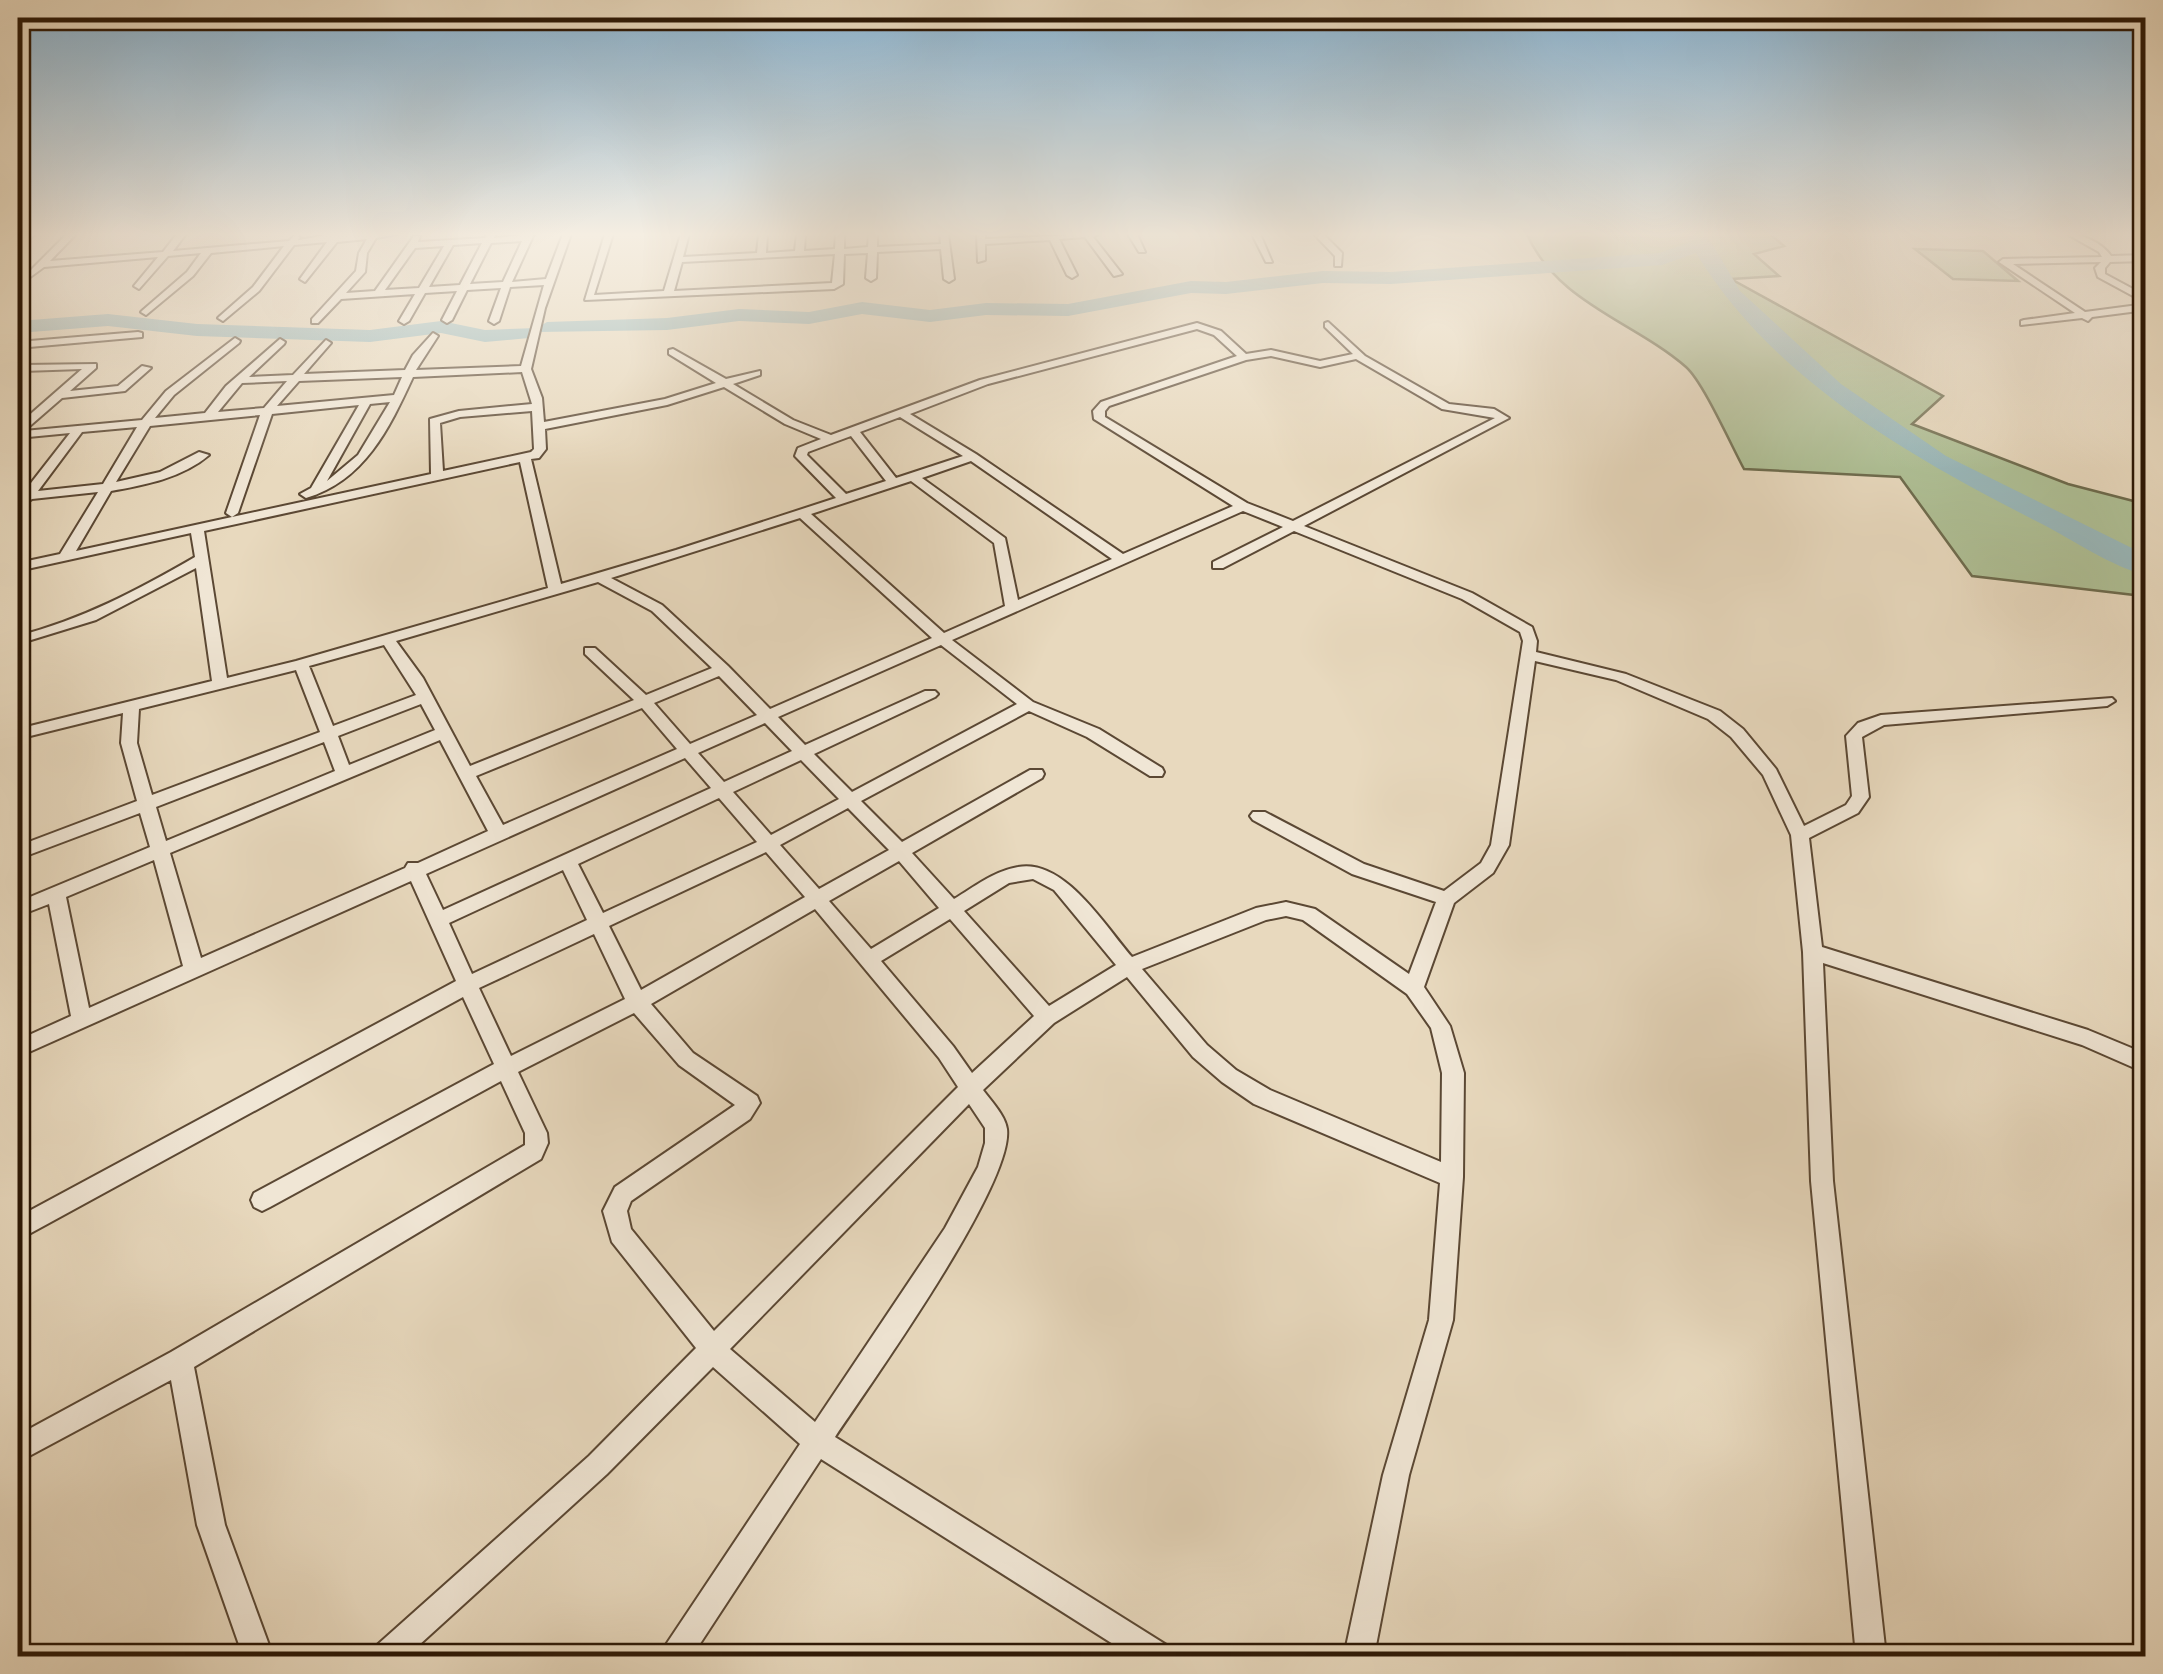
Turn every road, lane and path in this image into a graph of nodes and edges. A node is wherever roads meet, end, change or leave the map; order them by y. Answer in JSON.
{"nodes":[{"id":1,"x":230,"y":312,"type":"edge"},
{"id":2,"x":323,"y":312,"type":"edge"},
{"id":3,"x":409,"y":312,"type":"edge"},
{"id":4,"x":451,"y":312,"type":"edge"},
{"id":5,"x":497,"y":312,"type":"edge"},
{"id":6,"x":539,"y":312,"type":"edge"},
{"id":7,"x":2079,"y":312,"type":"edge"},
{"id":8,"x":2105,"y":312,"type":"edge"},
{"id":9,"x":2085,"y":316,"type":"junction"},
{"id":10,"x":224,"y":318,"type":"dead end"},
{"id":11,"x":404,"y":320,"type":"dead end"},
{"id":12,"x":447,"y":320,"type":"dead end"},
{"id":13,"x":494,"y":320,"type":"dead end"},
{"id":14,"x":315,"y":321,"type":"dead end"},
{"id":15,"x":2024,"y":322,"type":"dead end"},
{"id":16,"x":1328,"y":325,"type":"dead end"},
{"id":17,"x":138,"y":335,"type":"dead end"},
{"id":18,"x":433,"y":336,"type":"dead end"},
{"id":19,"x":235,"y":341,"type":"dead end"},
{"id":20,"x":280,"y":342,"type":"dead end"},
{"id":21,"x":326,"y":342,"type":"dead end"},
{"id":22,"x":18,"y":345,"type":"edge"},
{"id":23,"x":673,"y":352,"type":"dead end"},
{"id":24,"x":1244,"y":356,"type":"junction"},
{"id":25,"x":1358,"y":356,"type":"junction"},
{"id":26,"x":23,"y":368,"type":"dead end"},
{"id":27,"x":146,"y":368,"type":"dead end"},
{"id":28,"x":526,"y":369,"type":"junction"},
{"id":29,"x":756,"y":373,"type":"dead end"},
{"id":30,"x":408,"y":374,"type":"junction"},
{"id":31,"x":297,"y":378,"type":"junction"},
{"id":32,"x":242,"y":380,"type":"junction"},
{"id":33,"x":724,"y":385,"type":"junction"},
{"id":34,"x":58,"y":395,"type":"junction"},
{"id":35,"x":398,"y":398,"type":"junction"},
{"id":36,"x":366,"y":402,"type":"junction"},
{"id":37,"x":538,"y":407,"type":"junction"},
{"id":38,"x":267,"y":411,"type":"junction"},
{"id":39,"x":904,"y":414,"type":"junction"},
{"id":40,"x":209,"y":416,"type":"junction"},
{"id":41,"x":146,"y":422,"type":"junction"},
{"id":42,"x":540,"y":426,"type":"junction"},
{"id":43,"x":79,"y":430,"type":"junction"},
{"id":44,"x":854,"y":432,"type":"junction"},
{"id":45,"x":18,"y":433,"type":"edge"},
{"id":46,"x":831,"y":439,"type":"junction"},
{"id":47,"x":203,"y":455,"type":"dead end"},
{"id":48,"x":972,"y":457,"type":"junction"},
{"id":49,"x":526,"y":458,"type":"junction"},
{"id":50,"x":438,"y":476,"type":"junction"},
{"id":51,"x":912,"y":476,"type":"junction"},
{"id":52,"x":894,"y":483,"type":"junction"},
{"id":53,"x":107,"y":484,"type":"junction"},
{"id":54,"x":315,"y":492,"type":"junction"},
{"id":55,"x":22,"y":496,"type":"edge"},
{"id":56,"x":845,"y":500,"type":"junction"},
{"id":57,"x":1243,"y":506,"type":"junction"},
{"id":58,"x":18,"y":508,"type":"edge"},
{"id":59,"x":232,"y":513,"type":"junction"},
{"id":60,"x":803,"y":514,"type":"junction"},
{"id":61,"x":205,"y":525,"type":"junction"},
{"id":62,"x":1291,"y":525,"type":"junction"},
{"id":63,"x":67,"y":554,"type":"junction"},
{"id":64,"x":204,"y":558,"type":"junction"},
{"id":65,"x":1122,"y":560,"type":"junction"},
{"id":66,"x":1218,"y":566,"type":"dead end"},
{"id":67,"x":18,"y":567,"type":"edge"},
{"id":68,"x":598,"y":576,"type":"junction"},
{"id":69,"x":555,"y":588,"type":"junction"},
{"id":70,"x":1013,"y":610,"type":"junction"},
{"id":71,"x":387,"y":639,"type":"junction"},
{"id":72,"x":18,"y":640,"type":"edge"},
{"id":73,"x":944,"y":640,"type":"junction"},
{"id":74,"x":590,"y":651,"type":"dead end"},
{"id":75,"x":1526,"y":654,"type":"junction"},
{"id":76,"x":301,"y":664,"type":"junction"},
{"id":77,"x":723,"y":669,"type":"junction"},
{"id":78,"x":220,"y":683,"type":"junction"},
{"id":79,"x":930,"y":694,"type":"dead end"},
{"id":80,"x":425,"y":697,"type":"junction"},
{"id":81,"x":644,"y":701,"type":"junction"},
{"id":82,"x":2107,"y":701,"type":"dead end"},
{"id":83,"x":1028,"y":705,"type":"junction"},
{"id":84,"x":131,"y":706,"type":"junction"},
{"id":85,"x":770,"y":717,"type":"junction"},
{"id":86,"x":444,"y":732,"type":"junction"},
{"id":87,"x":330,"y":733,"type":"junction"},
{"id":88,"x":18,"y":734,"type":"edge"},
{"id":89,"x":688,"y":751,"type":"junction"},
{"id":90,"x":802,"y":754,"type":"junction"},
{"id":91,"x":1156,"y":772,"type":"dead end"},
{"id":92,"x":344,"y":773,"type":"junction"},
{"id":93,"x":466,"y":774,"type":"junction"},
{"id":94,"x":1036,"y":774,"type":"dead end"},
{"id":95,"x":724,"y":792,"type":"junction"},
{"id":96,"x":852,"y":799,"type":"junction"},
{"id":97,"x":147,"y":802,"type":"junction"},
{"id":98,"x":1259,"y":816,"type":"dead end"},
{"id":99,"x":498,"y":833,"type":"junction"},
{"id":100,"x":1800,"y":835,"type":"junction"},
{"id":101,"x":768,"y":844,"type":"junction"},
{"id":102,"x":160,"y":849,"type":"junction"},
{"id":103,"x":902,"y":852,"type":"junction"},
{"id":104,"x":18,"y":853,"type":"edge"},
{"id":105,"x":568,"y":862,"type":"junction"},
{"id":106,"x":414,"y":868,"type":"junction"},
{"id":107,"x":56,"y":893,"type":"junction"},
{"id":108,"x":1446,"y":898,"type":"junction"},
{"id":109,"x":819,"y":901,"type":"junction"},
{"id":110,"x":18,"y":909,"type":"edge"},
{"id":111,"x":952,"y":910,"type":"junction"},
{"id":112,"x":439,"y":920,"type":"junction"},
{"id":113,"x":602,"y":924,"type":"junction"},
{"id":114,"x":1813,"y":952,"type":"junction"},
{"id":115,"x":868,"y":960,"type":"junction"},
{"id":116,"x":1131,"y":965,"type":"junction"},
{"id":117,"x":194,"y":969,"type":"junction"},
{"id":118,"x":469,"y":984,"type":"junction"},
{"id":119,"x":1414,"y":988,"type":"junction"},
{"id":120,"x":637,"y":1002,"type":"junction"},
{"id":121,"x":1047,"y":1017,"type":"junction"},
{"id":122,"x":82,"y":1020,"type":"junction"},
{"id":123,"x":18,"y":1050,"type":"edge"},
{"id":124,"x":2146,"y":1064,"type":"edge"},
{"id":125,"x":506,"y":1068,"type":"junction"},
{"id":126,"x":970,"y":1088,"type":"junction"},
{"id":127,"x":1452,"y":1176,"type":"junction"},
{"id":128,"x":262,"y":1200,"type":"dead end"},
{"id":129,"x":18,"y":1229,"type":"edge"},
{"id":130,"x":712,"y":1350,"type":"junction"},
{"id":131,"x":180,"y":1361,"type":"junction"},
{"id":132,"x":818,"y":1442,"type":"junction"},
{"id":133,"x":18,"y":1449,"type":"edge"},
{"id":134,"x":258,"y":1656,"type":"edge"},
{"id":135,"x":386,"y":1656,"type":"edge"},
{"id":136,"x":676,"y":1656,"type":"edge"},
{"id":137,"x":1158,"y":1656,"type":"edge"},
{"id":138,"x":1359,"y":1656,"type":"edge"},
{"id":139,"x":1871,"y":1656,"type":"edge"}],
"edges":[{"from":1,"to":10,"type":"street"},
{"from":2,"to":14,"type":"street"},
{"from":3,"to":11,"type":"street"},
{"from":4,"to":12,"type":"street"},
{"from":5,"to":13,"type":"street"},
{"from":6,"to":28,"type":"street"},
{"from":7,"to":9,"type":"street"},
{"from":8,"to":9,"type":"street"},
{"from":9,"to":15,"type":"street"},
{"from":16,"to":25,"type":"street"},
{"from":17,"to":22,"type":"street"},
{"from":18,"to":30,"type":"street"},
{"from":19,"to":41,"type":"street"},
{"from":20,"to":32,"type":"street"},
{"from":21,"to":31,"type":"street"},
{"from":23,"to":33,"type":"street"},
{"from":24,"to":25,"type":"street"},
{"from":24,"to":39,"type":"street"},
{"from":24,"to":57,"type":"street"},
{"from":25,"to":62,"type":"street"},
{"from":26,"to":34,"type":"street"},
{"from":27,"to":34,"type":"street"},
{"from":28,"to":30,"type":"street"},
{"from":28,"to":37,"type":"street"},
{"from":29,"to":33,"type":"street"},
{"from":30,"to":31,"type":"street"},
{"from":30,"to":35,"type":"street"},
{"from":31,"to":32,"type":"street"},
{"from":31,"to":38,"type":"street"},
{"from":32,"to":40,"type":"street"},
{"from":33,"to":42,"type":"street"},
{"from":33,"to":46,"type":"street"},
{"from":34,"to":45,"type":"street"},
{"from":35,"to":36,"type":"street"},
{"from":35,"to":54,"type":"street"},
{"from":36,"to":38,"type":"street"},
{"from":36,"to":54,"type":"street"},
{"from":37,"to":42,"type":"street"},
{"from":37,"to":50,"type":"street"},
{"from":38,"to":40,"type":"street"},
{"from":38,"to":59,"type":"street"},
{"from":39,"to":44,"type":"street"},
{"from":39,"to":48,"type":"street"},
{"from":40,"to":41,"type":"street"},
{"from":41,"to":43,"type":"street"},
{"from":41,"to":53,"type":"street"},
{"from":42,"to":49,"type":"street"},
{"from":43,"to":45,"type":"street"},
{"from":43,"to":55,"type":"street"},
{"from":44,"to":46,"type":"street"},
{"from":44,"to":52,"type":"street"},
{"from":46,"to":56,"type":"street"},
{"from":47,"to":53,"type":"street"},
{"from":48,"to":51,"type":"street"},
{"from":48,"to":65,"type":"street"},
{"from":49,"to":50,"type":"street"},
{"from":49,"to":69,"type":"street"},
{"from":50,"to":61,"type":"street"},
{"from":51,"to":52,"type":"street"},
{"from":51,"to":70,"type":"street"},
{"from":52,"to":56,"type":"street"},
{"from":53,"to":55,"type":"street"},
{"from":53,"to":63,"type":"street"},
{"from":54,"to":59,"type":"street"},
{"from":55,"to":58,"type":"street"},
{"from":56,"to":60,"type":"street"},
{"from":57,"to":62,"type":"street"},
{"from":57,"to":65,"type":"street"},
{"from":59,"to":61,"type":"street"},
{"from":60,"to":68,"type":"street"},
{"from":60,"to":73,"type":"street"},
{"from":61,"to":63,"type":"street"},
{"from":61,"to":64,"type":"street"},
{"from":62,"to":66,"type":"street"},
{"from":62,"to":75,"type":"street"},
{"from":63,"to":67,"type":"street"},
{"from":64,"to":72,"type":"street"},
{"from":64,"to":78,"type":"street"},
{"from":65,"to":70,"type":"street"},
{"from":68,"to":69,"type":"street"},
{"from":68,"to":77,"type":"street"},
{"from":69,"to":71,"type":"street"},
{"from":70,"to":73,"type":"street"},
{"from":71,"to":76,"type":"street"},
{"from":71,"to":80,"type":"street"},
{"from":73,"to":83,"type":"street"},
{"from":73,"to":85,"type":"street"},
{"from":74,"to":81,"type":"street"},
{"from":75,"to":100,"type":"street"},
{"from":75,"to":108,"type":"street"},
{"from":76,"to":78,"type":"street"},
{"from":76,"to":87,"type":"street"},
{"from":77,"to":81,"type":"street"},
{"from":77,"to":85,"type":"street"},
{"from":78,"to":84,"type":"street"},
{"from":79,"to":90,"type":"street"},
{"from":80,"to":86,"type":"street"},
{"from":80,"to":87,"type":"street"},
{"from":81,"to":89,"type":"street"},
{"from":81,"to":93,"type":"street"},
{"from":82,"to":100,"type":"street"},
{"from":83,"to":91,"type":"street"},
{"from":83,"to":96,"type":"street"},
{"from":84,"to":88,"type":"street"},
{"from":84,"to":97,"type":"street"},
{"from":85,"to":89,"type":"street"},
{"from":85,"to":90,"type":"street"},
{"from":86,"to":92,"type":"street"},
{"from":86,"to":93,"type":"street"},
{"from":87,"to":92,"type":"street"},
{"from":87,"to":97,"type":"street"},
{"from":89,"to":95,"type":"street"},
{"from":89,"to":99,"type":"street"},
{"from":90,"to":95,"type":"street"},
{"from":90,"to":96,"type":"street"},
{"from":92,"to":102,"type":"street"},
{"from":93,"to":99,"type":"street"},
{"from":94,"to":103,"type":"street"},
{"from":95,"to":101,"type":"street"},
{"from":95,"to":105,"type":"street"},
{"from":96,"to":101,"type":"street"},
{"from":96,"to":103,"type":"street"},
{"from":97,"to":102,"type":"street"},
{"from":97,"to":104,"type":"street"},
{"from":98,"to":108,"type":"street"},
{"from":99,"to":106,"type":"street"},
{"from":100,"to":114,"type":"street"},
{"from":101,"to":109,"type":"street"},
{"from":101,"to":113,"type":"street"},
{"from":102,"to":107,"type":"street"},
{"from":102,"to":117,"type":"street"},
{"from":103,"to":109,"type":"street"},
{"from":103,"to":111,"type":"street"},
{"from":105,"to":112,"type":"street"},
{"from":105,"to":113,"type":"street"},
{"from":106,"to":112,"type":"street"},
{"from":106,"to":117,"type":"street"},
{"from":107,"to":110,"type":"street"},
{"from":107,"to":122,"type":"street"},
{"from":108,"to":119,"type":"street"},
{"from":109,"to":115,"type":"street"},
{"from":109,"to":120,"type":"street"},
{"from":111,"to":115,"type":"street"},
{"from":111,"to":116,"type":"street"},
{"from":111,"to":121,"type":"street"},
{"from":112,"to":118,"type":"street"},
{"from":113,"to":118,"type":"street"},
{"from":113,"to":120,"type":"street"},
{"from":114,"to":124,"type":"street"},
{"from":114,"to":139,"type":"street"},
{"from":115,"to":126,"type":"street"},
{"from":116,"to":119,"type":"street"},
{"from":116,"to":121,"type":"street"},
{"from":116,"to":127,"type":"street"},
{"from":117,"to":122,"type":"street"},
{"from":118,"to":125,"type":"street"},
{"from":118,"to":129,"type":"street"},
{"from":119,"to":127,"type":"street"},
{"from":120,"to":125,"type":"street"},
{"from":120,"to":130,"type":"street"},
{"from":121,"to":126,"type":"street"},
{"from":122,"to":123,"type":"street"},
{"from":125,"to":128,"type":"street"},
{"from":125,"to":131,"type":"street"},
{"from":126,"to":130,"type":"street"},
{"from":126,"to":132,"type":"street"},
{"from":127,"to":138,"type":"street"},
{"from":130,"to":132,"type":"street"},
{"from":130,"to":135,"type":"street"},
{"from":131,"to":133,"type":"street"},
{"from":131,"to":134,"type":"street"},
{"from":132,"to":136,"type":"street"},
{"from":132,"to":137,"type":"street"}]}
